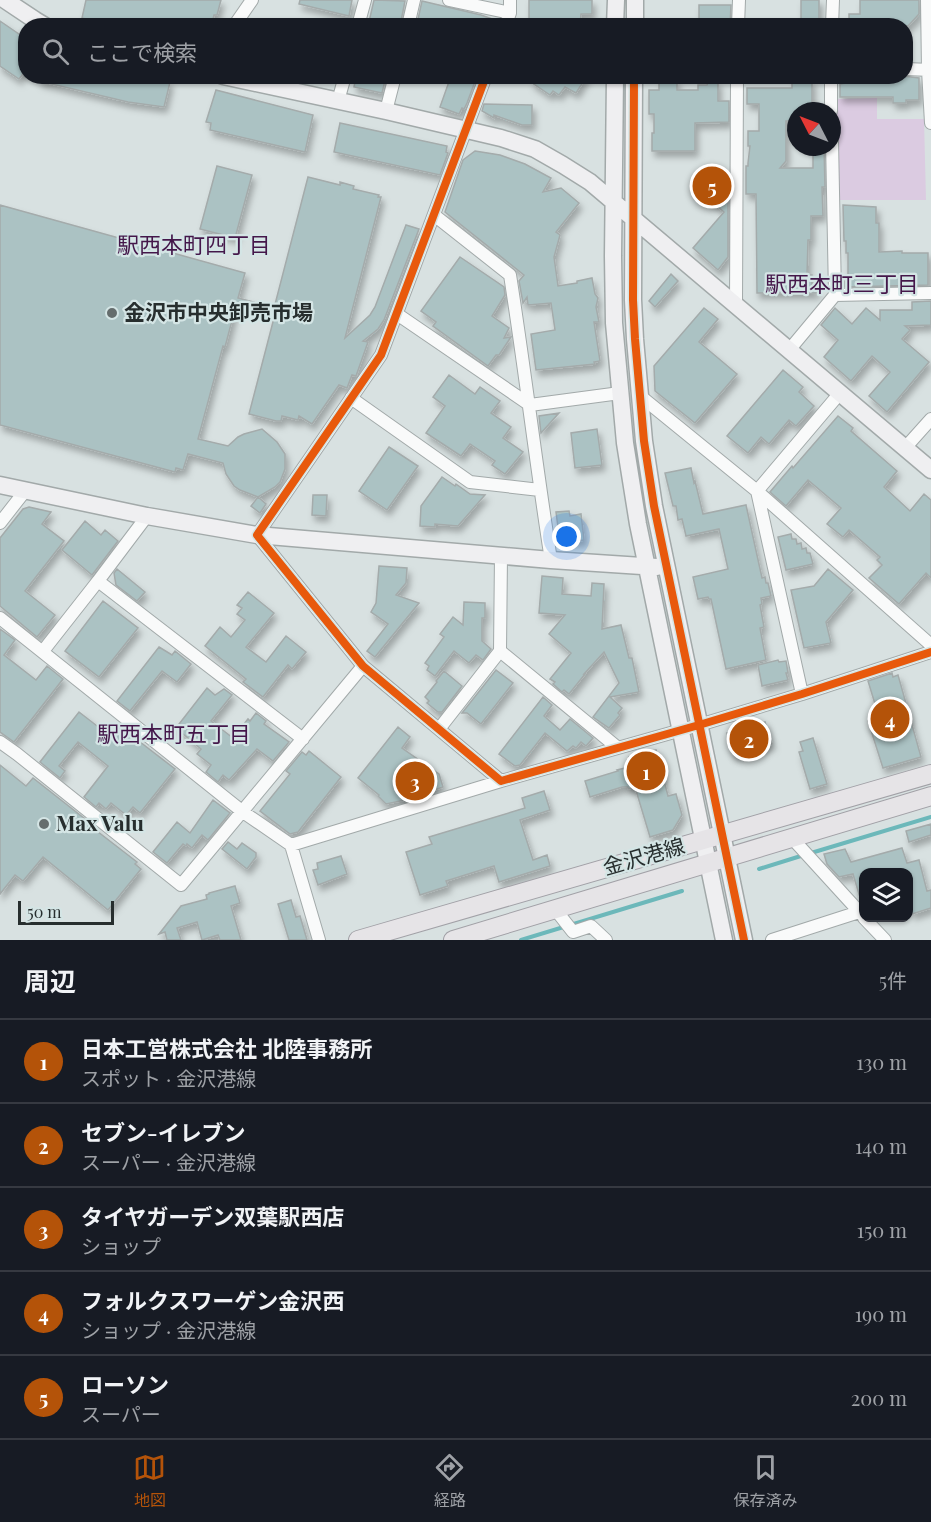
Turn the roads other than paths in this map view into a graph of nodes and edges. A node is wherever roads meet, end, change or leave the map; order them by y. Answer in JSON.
{"nodes":[{"id":1,"x":5,"y":0,"type":"edge"},
{"id":2,"x":252,"y":0,"type":"edge"},
{"id":3,"x":365,"y":0,"type":"edge"},
{"id":4,"x":414,"y":0,"type":"edge"},
{"id":5,"x":449,"y":0,"type":"edge"},
{"id":6,"x":510,"y":0,"type":"edge"},
{"id":7,"x":616,"y":0,"type":"edge"},
{"id":8,"x":635,"y":0,"type":"edge"},
{"id":9,"x":739,"y":0,"type":"edge"},
{"id":10,"x":833,"y":0,"type":"edge"},
{"id":11,"x":927,"y":0,"type":"edge"},
{"id":12,"x":510,"y":13,"type":"junction"},
{"id":13,"x":31,"y":18,"type":"edge"},
{"id":14,"x":240,"y":18,"type":"edge"},
{"id":15,"x":360,"y":18,"type":"edge"},
{"id":16,"x":410,"y":18,"type":"edge"},
{"id":17,"x":508,"y":18,"type":"edge"},
{"id":18,"x":615,"y":18,"type":"edge"},
{"id":19,"x":634,"y":18,"type":"edge"},
{"id":20,"x":738,"y":18,"type":"edge"},
{"id":21,"x":832,"y":18,"type":"edge"},
{"id":22,"x":913,"y":69,"type":"edge"},
{"id":23,"x":929,"y":70,"type":"edge"},
{"id":24,"x":260,"y":84,"type":"edge"},
{"id":25,"x":343,"y":84,"type":"edge"},
{"id":26,"x":393,"y":84,"type":"edge"},
{"id":27,"x":483,"y":84,"type":"edge"},
{"id":28,"x":615,"y":84,"type":"edge"},
{"id":29,"x":634,"y":84,"type":"edge"},
{"id":30,"x":737,"y":84,"type":"edge"},
{"id":31,"x":831,"y":84,"type":"edge"},
{"id":32,"x":338,"y":101,"type":"junction"},
{"id":33,"x":831,"y":102,"type":"edge"},
{"id":34,"x":386,"y":111,"type":"junction"},
{"id":35,"x":931,"y":123,"type":"edge"},
{"id":36,"x":466,"y":131,"type":"junction"},
{"id":37,"x":832,"y":156,"type":"edge"},
{"id":38,"x":614,"y":202,"type":"junction"},
{"id":39,"x":434,"y":215,"type":"junction"},
{"id":40,"x":633,"y":218,"type":"junction"},
{"id":41,"x":931,"y":293,"type":"edge"},
{"id":42,"x":835,"y":295,"type":"junction"},
{"id":43,"x":736,"y":304,"type":"junction"},
{"id":44,"x":398,"y":314,"type":"junction"},
{"id":45,"x":790,"y":350,"type":"junction"},
{"id":46,"x":620,"y":393,"type":"junction"},
{"id":47,"x":840,"y":393,"type":"junction"},
{"id":48,"x":639,"y":395,"type":"junction"},
{"id":49,"x":351,"y":398,"type":"junction"},
{"id":50,"x":530,"y":405,"type":"junction"},
{"id":51,"x":931,"y":419,"type":"edge"},
{"id":52,"x":905,"y":448,"type":"junction"},
{"id":53,"x":931,"y":470,"type":"edge"},
{"id":54,"x":0,"y":485,"type":"edge"},
{"id":55,"x":25,"y":490,"type":"junction"},
{"id":56,"x":540,"y":490,"type":"junction"},
{"id":57,"x":757,"y":491,"type":"junction"},
{"id":58,"x":147,"y":516,"type":"junction"},
{"id":59,"x":0,"y":523,"type":"edge"},
{"id":60,"x":257,"y":535,"type":"junction"},
{"id":61,"x":501,"y":555,"type":"junction"},
{"id":62,"x":551,"y":560,"type":"junction"},
{"id":63,"x":647,"y":566,"type":"junction"},
{"id":64,"x":667,"y":568,"type":"junction"},
{"id":65,"x":98,"y":581,"type":"junction"},
{"id":66,"x":0,"y":618,"type":"edge"},
{"id":67,"x":931,"y":645,"type":"edge"},
{"id":68,"x":43,"y":651,"type":"junction"},
{"id":69,"x":500,"y":651,"type":"junction"},
{"id":70,"x":931,"y":652,"type":"edge"},
{"id":71,"x":363,"y":666,"type":"junction"},
{"id":72,"x":802,"y":694,"type":"junction"},
{"id":73,"x":699,"y":724,"type":"junction"},
{"id":74,"x":439,"y":729,"type":"junction"},
{"id":75,"x":681,"y":730,"type":"junction"},
{"id":76,"x":303,"y":739,"type":"junction"},
{"id":77,"x":0,"y":742,"type":"edge"},
{"id":78,"x":618,"y":748,"type":"junction"},
{"id":79,"x":931,"y":774,"type":"edge"},
{"id":80,"x":501,"y":782,"type":"junction"},
{"id":81,"x":931,"y":796,"type":"edge"},
{"id":82,"x":243,"y":812,"type":"junction"},
{"id":83,"x":722,"y":834,"type":"junction"},
{"id":84,"x":703,"y":840,"type":"junction"},
{"id":85,"x":291,"y":845,"type":"junction"},
{"id":86,"x":801,"y":849,"type":"junction"},
{"id":87,"x":727,"y":857,"type":"junction"},
{"id":88,"x":708,"y":863,"type":"junction"},
{"id":89,"x":859,"y":913,"type":"edge"},
{"id":90,"x":859,"y":917,"type":"edge"},
{"id":91,"x":564,"y":920,"type":"junction"},
{"id":92,"x":868,"y":922,"type":"edge"},
{"id":93,"x":463,"y":939,"type":"edge"},
{"id":94,"x":319,"y":940,"type":"edge"},
{"id":95,"x":358,"y":940,"type":"edge"},
{"id":96,"x":606,"y":940,"type":"edge"},
{"id":97,"x":724,"y":940,"type":"edge"},
{"id":98,"x":744,"y":940,"type":"edge"},
{"id":99,"x":772,"y":940,"type":"edge"},
{"id":100,"x":885,"y":940,"type":"edge"}],
"edges":[{"from":1,"to":13,"type":"street"},
{"from":2,"to":14,"type":"street"},
{"from":3,"to":15,"type":"street"},
{"from":4,"to":16,"type":"street"},
{"from":5,"to":12,"type":"street"},
{"from":6,"to":12,"type":"street"},
{"from":7,"to":18,"type":"street"},
{"from":8,"to":19,"type":"street"},
{"from":9,"to":20,"type":"street"},
{"from":10,"to":21,"type":"street"},
{"from":11,"to":23,"type":"street"},
{"from":12,"to":17,"type":"street"},
{"from":22,"to":23,"type":"street"},
{"from":23,"to":35,"type":"street"},
{"from":24,"to":32,"type":"street"},
{"from":25,"to":32,"type":"street"},
{"from":26,"to":34,"type":"street"},
{"from":27,"to":36,"type":"street"},
{"from":28,"to":38,"type":"street"},
{"from":29,"to":40,"type":"street"},
{"from":30,"to":43,"type":"street"},
{"from":31,"to":33,"type":"street"},
{"from":32,"to":34,"type":"street"},
{"from":34,"to":36,"type":"street"},
{"from":36,"to":38,"type":"street"},
{"from":36,"to":39,"type":"street"},
{"from":37,"to":42,"type":"street"},
{"from":38,"to":40,"type":"street"},
{"from":38,"to":46,"type":"street"},
{"from":39,"to":44,"type":"street"},
{"from":39,"to":50,"type":"street"},
{"from":40,"to":43,"type":"street"},
{"from":40,"to":48,"type":"street"},
{"from":41,"to":42,"type":"street"},
{"from":42,"to":45,"type":"street"},
{"from":43,"to":45,"type":"street"},
{"from":44,"to":49,"type":"street"},
{"from":44,"to":50,"type":"street"},
{"from":45,"to":47,"type":"street"},
{"from":46,"to":50,"type":"street"},
{"from":46,"to":63,"type":"street"},
{"from":47,"to":52,"type":"street"},
{"from":47,"to":57,"type":"street"},
{"from":48,"to":57,"type":"street"},
{"from":48,"to":64,"type":"street"},
{"from":49,"to":56,"type":"street"},
{"from":49,"to":60,"type":"street"},
{"from":50,"to":56,"type":"street"},
{"from":51,"to":52,"type":"street"},
{"from":52,"to":53,"type":"street"},
{"from":54,"to":55,"type":"street"},
{"from":55,"to":58,"type":"street"},
{"from":55,"to":59,"type":"street"},
{"from":56,"to":62,"type":"street"},
{"from":57,"to":67,"type":"street"},
{"from":57,"to":72,"type":"street"},
{"from":58,"to":60,"type":"street"},
{"from":58,"to":65,"type":"street"},
{"from":60,"to":61,"type":"street"},
{"from":60,"to":71,"type":"street"},
{"from":61,"to":62,"type":"street"},
{"from":61,"to":69,"type":"street"},
{"from":62,"to":63,"type":"street"},
{"from":63,"to":64,"type":"street"},
{"from":63,"to":75,"type":"street"},
{"from":64,"to":73,"type":"street"},
{"from":65,"to":68,"type":"street"},
{"from":65,"to":76,"type":"street"},
{"from":66,"to":68,"type":"street"},
{"from":68,"to":82,"type":"street"},
{"from":69,"to":74,"type":"street"},
{"from":69,"to":78,"type":"street"},
{"from":70,"to":72,"type":"street"},
{"from":71,"to":74,"type":"street"},
{"from":71,"to":76,"type":"street"},
{"from":72,"to":73,"type":"street"},
{"from":73,"to":75,"type":"street"},
{"from":73,"to":83,"type":"street"},
{"from":74,"to":80,"type":"street"},
{"from":75,"to":78,"type":"street"},
{"from":75,"to":84,"type":"street"},
{"from":76,"to":82,"type":"street"},
{"from":77,"to":82,"type":"street"},
{"from":78,"to":80,"type":"street"},
{"from":79,"to":83,"type":"main road","name":"金沢港線"},
{"from":80,"to":85,"type":"street"},
{"from":81,"to":86,"type":"main road","name":"金沢港線"},
{"from":82,"to":85,"type":"street"},
{"from":83,"to":84,"type":"main road","name":"金沢港線"},
{"from":83,"to":87,"type":"street"},
{"from":84,"to":88,"type":"street"},
{"from":84,"to":95,"type":"main road","name":"金沢港線"},
{"from":85,"to":94,"type":"street"},
{"from":86,"to":87,"type":"main road","name":"金沢港線"},
{"from":86,"to":89,"type":"street"},
{"from":87,"to":88,"type":"main road","name":"金沢港線"},
{"from":87,"to":98,"type":"street"},
{"from":88,"to":91,"type":"main road","name":"金沢港線"},
{"from":88,"to":97,"type":"street"},
{"from":90,"to":99,"type":"street"},
{"from":91,"to":93,"type":"main road","name":"金沢港線"},
{"from":91,"to":96,"type":"street"},
{"from":92,"to":100,"type":"street"}]}
